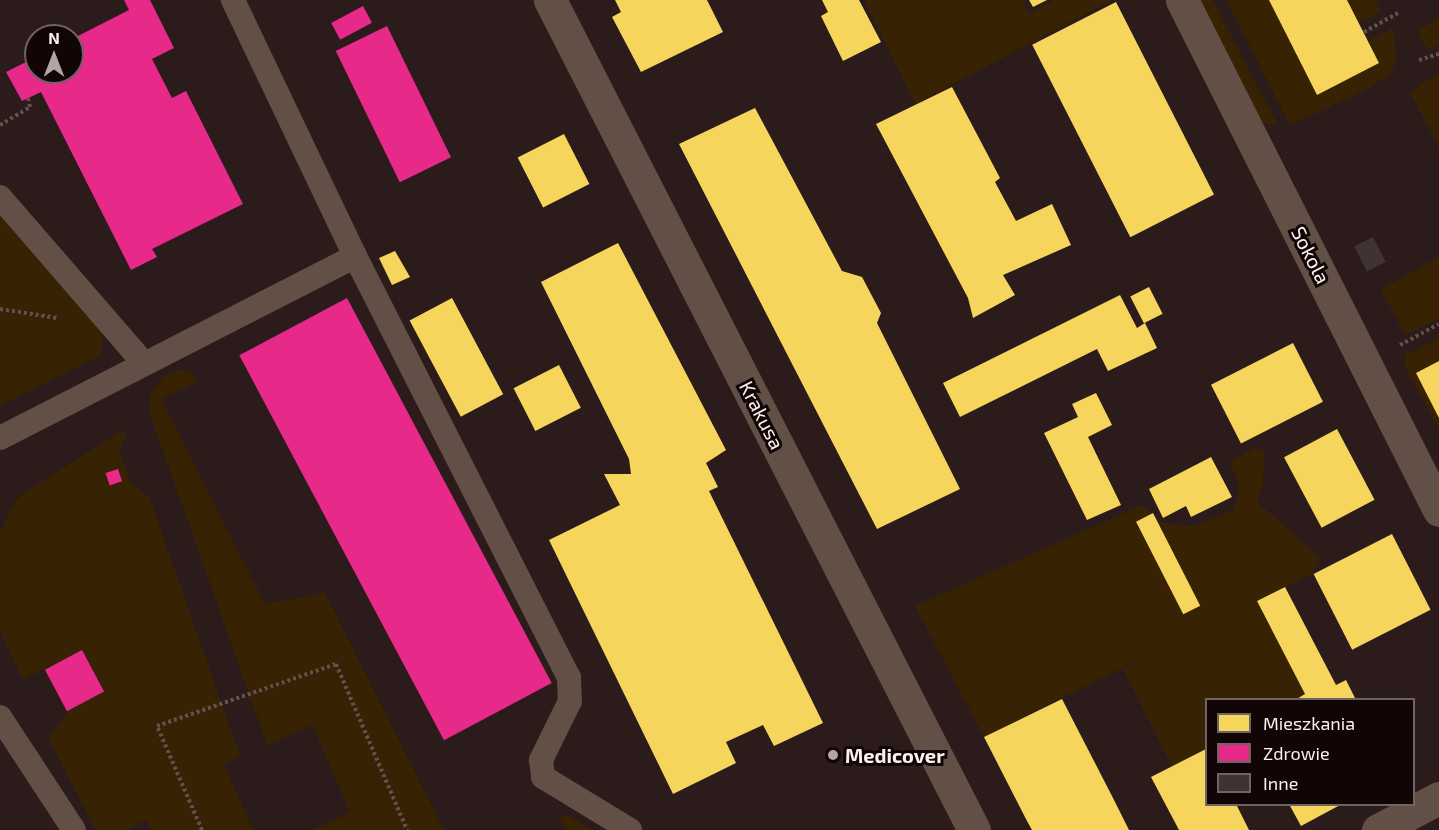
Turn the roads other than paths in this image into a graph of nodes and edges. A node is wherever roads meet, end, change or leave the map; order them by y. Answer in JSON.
{"nodes":[{"id":1,"x":233,"y":0,"type":"edge"},
{"id":2,"x":550,"y":0,"type":"edge"},
{"id":3,"x":1182,"y":0,"type":"edge"},
{"id":4,"x":0,"y":197,"type":"edge"},
{"id":5,"x":356,"y":256,"type":"junction"},
{"id":6,"x":143,"y":362,"type":"junction"},
{"id":7,"x":0,"y":438,"type":"edge"},
{"id":8,"x":1439,"y":510,"type":"edge"},
{"id":9,"x":0,"y":717,"type":"edge"},
{"id":10,"x":1439,"y":798,"type":"edge"},
{"id":11,"x":74,"y":830,"type":"edge"},
{"id":12,"x":630,"y":830,"type":"edge"},
{"id":13,"x":974,"y":830,"type":"edge"},
{"id":14,"x":1378,"y":830,"type":"edge"}],
"edges":[{"from":1,"to":5,"type":"lane"},
{"from":2,"to":13,"type":"street","name":"Krakusa"},
{"from":3,"to":8,"type":"street","name":"Sokola"},
{"from":4,"to":6,"type":"lane"},
{"from":5,"to":6,"type":"lane"},
{"from":5,"to":12,"type":"lane"},
{"from":6,"to":7,"type":"lane"},
{"from":9,"to":11,"type":"lane"},
{"from":10,"to":14,"type":"street"}]}
